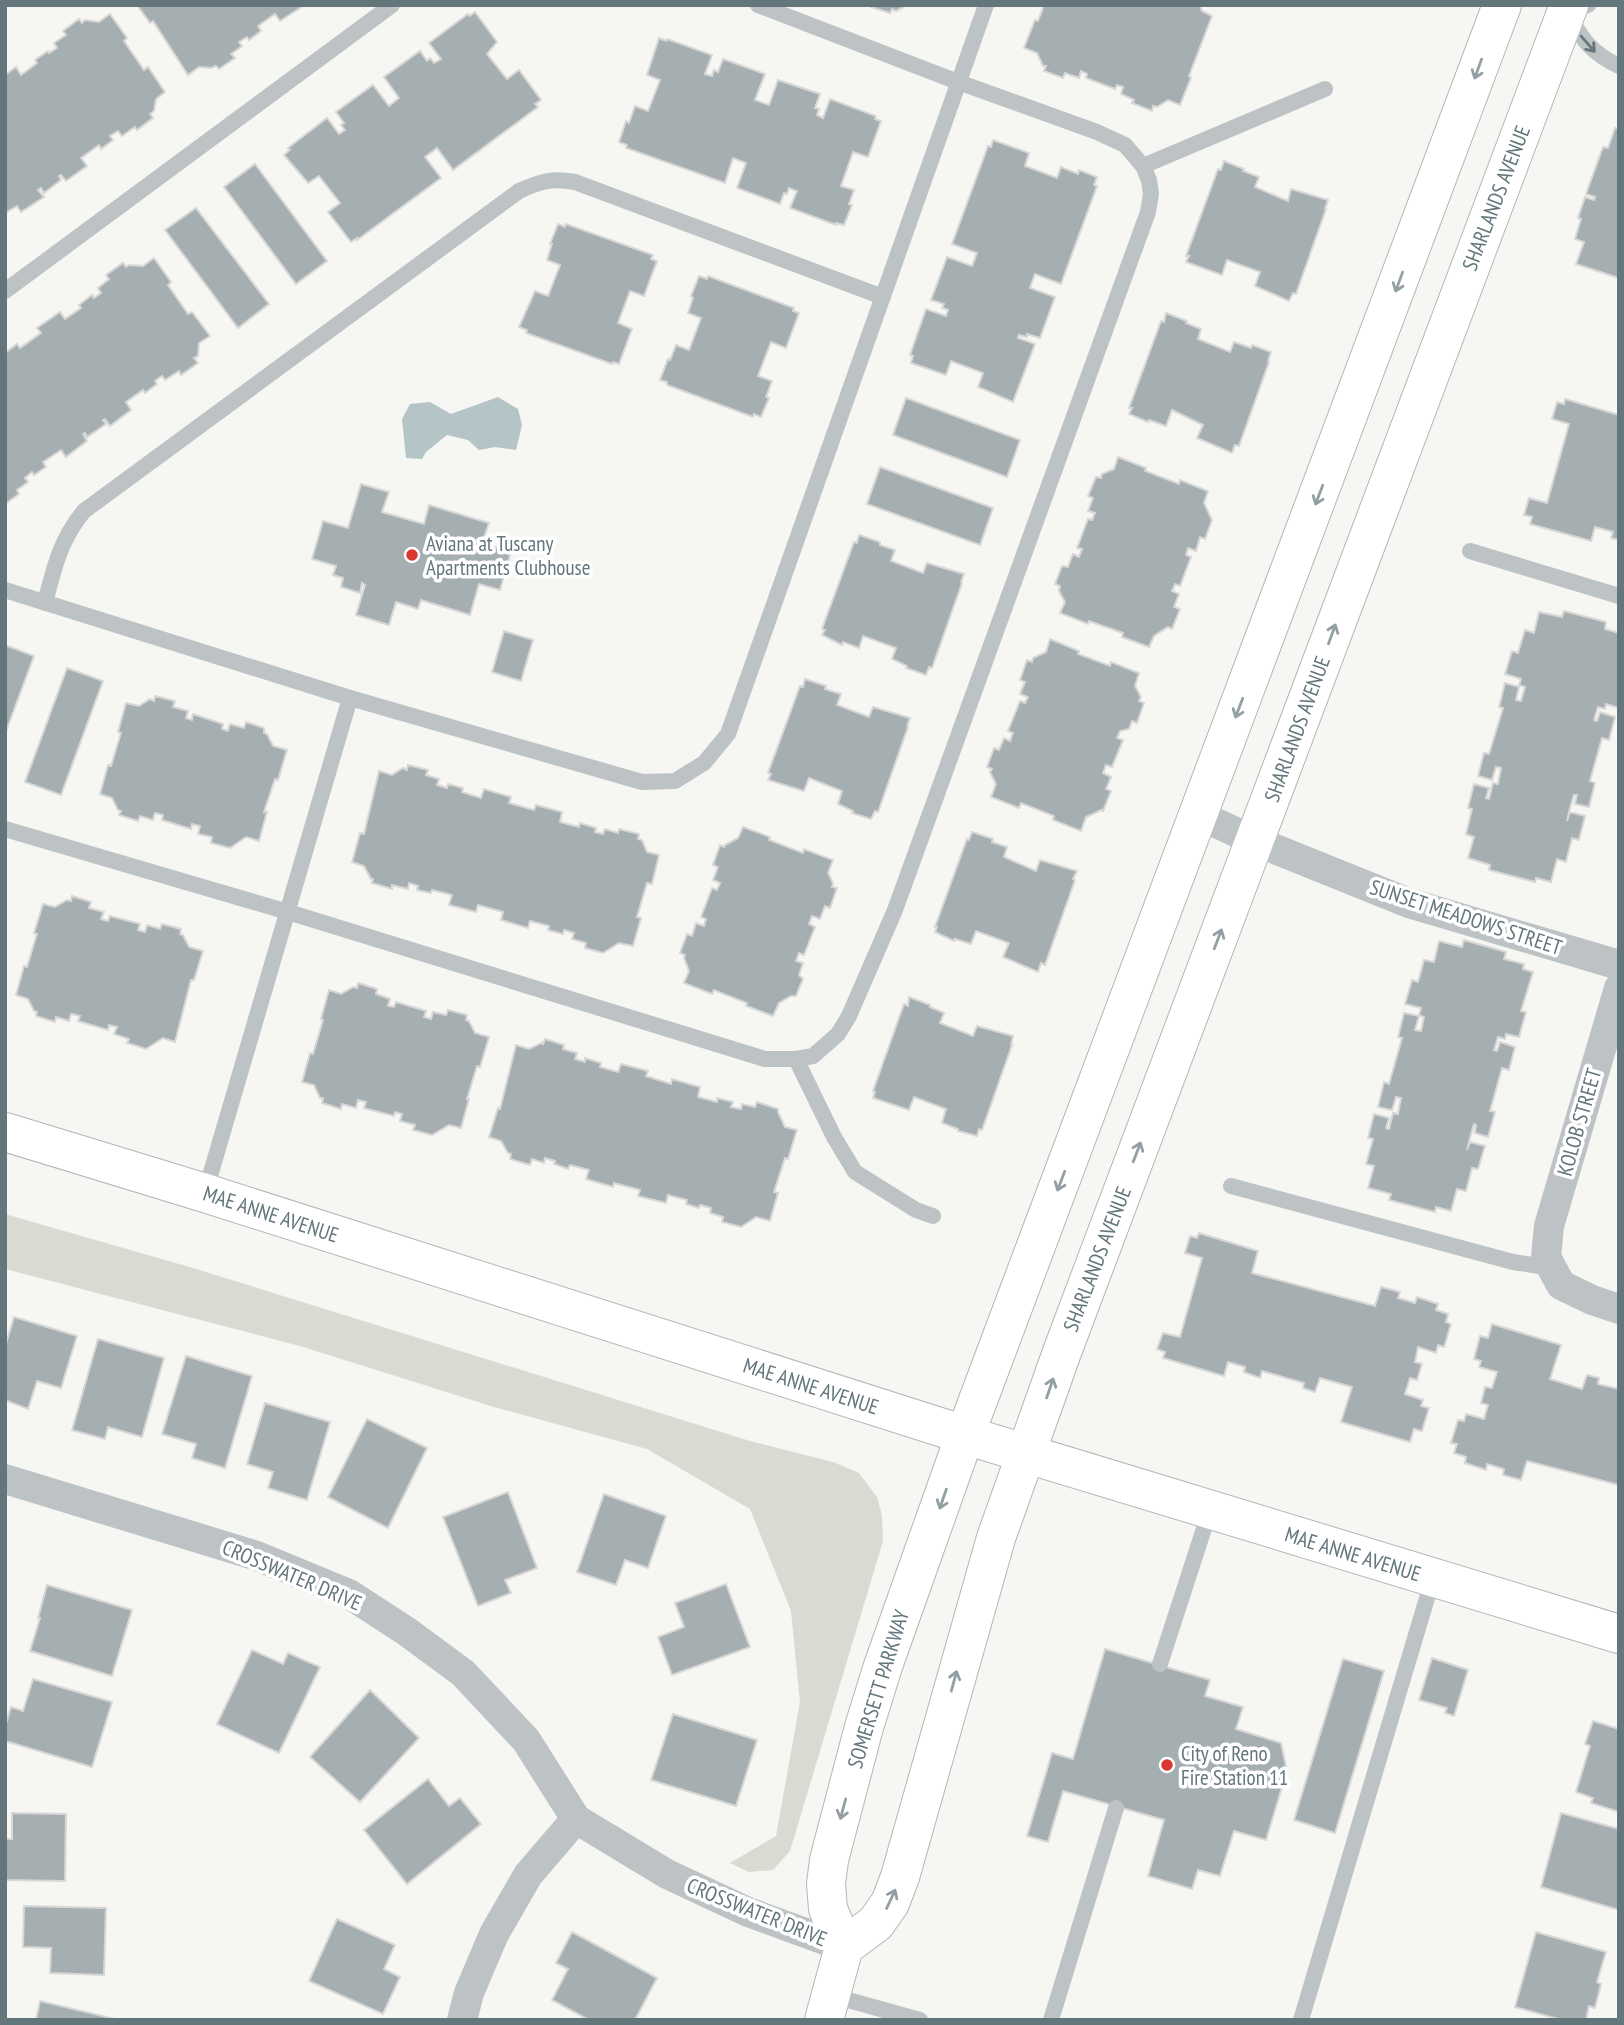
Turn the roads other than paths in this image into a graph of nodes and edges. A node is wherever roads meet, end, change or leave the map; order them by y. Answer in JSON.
{"nodes":[{"id":1,"x":392,"y":5,"type":"edge"},
{"id":2,"x":758,"y":5,"type":"edge"},
{"id":3,"x":986,"y":5,"type":"edge"},
{"id":4,"x":1502,"y":5,"type":"edge"},
{"id":5,"x":1568,"y":7,"type":"edge"},
{"id":6,"x":1619,"y":66,"type":"edge"},
{"id":7,"x":958,"y":82,"type":"junction"},
{"id":8,"x":1325,"y":89,"type":"dead end"},
{"id":9,"x":1143,"y":166,"type":"junction"},
{"id":10,"x":5,"y":291,"type":"edge"},
{"id":11,"x":883,"y":297,"type":"junction"},
{"id":12,"x":1470,"y":551,"type":"dead end"},
{"id":13,"x":5,"y":590,"type":"edge"},
{"id":14,"x":1619,"y":596,"type":"edge"},
{"id":15,"x":45,"y":603,"type":"junction"},
{"id":16,"x":351,"y":698,"type":"junction"},
{"id":17,"x":1199,"y":815,"type":"junction"},
{"id":18,"x":5,"y":829,"type":"edge"},
{"id":19,"x":1255,"y":841,"type":"junction"},
{"id":20,"x":288,"y":912,"type":"junction"},
{"id":21,"x":1619,"y":965,"type":"edge"},
{"id":22,"x":1619,"y":988,"type":"edge"},
{"id":23,"x":796,"y":1059,"type":"junction"},
{"id":24,"x":5,"y":1132,"type":"edge"},
{"id":25,"x":1231,"y":1186,"type":"dead end"},
{"id":26,"x":205,"y":1193,"type":"junction"},
{"id":27,"x":933,"y":1216,"type":"dead end"},
{"id":28,"x":1549,"y":1262,"type":"junction"},
{"id":29,"x":1619,"y":1308,"type":"edge"},
{"id":30,"x":965,"y":1435,"type":"junction"},
{"id":31,"x":1027,"y":1453,"type":"junction"},
{"id":32,"x":6,"y":1482,"type":"edge"},
{"id":33,"x":1210,"y":1510,"type":"junction"},
{"id":34,"x":1433,"y":1578,"type":"junction"},
{"id":35,"x":1619,"y":1634,"type":"edge"},
{"id":36,"x":1160,"y":1664,"type":"dead end"},
{"id":37,"x":1116,"y":1808,"type":"dead end"},
{"id":38,"x":576,"y":1819,"type":"junction"},
{"id":39,"x":844,"y":1947,"type":"junction"},
{"id":40,"x":827,"y":2007,"type":"edge"},
{"id":41,"x":462,"y":2020,"type":"edge"},
{"id":42,"x":920,"y":2020,"type":"edge"},
{"id":43,"x":1051,"y":2020,"type":"edge"},
{"id":44,"x":1301,"y":2020,"type":"edge"}],
"edges":[{"from":1,"to":10,"type":"lane"},
{"from":2,"to":7,"type":"lane"},
{"from":3,"to":7,"type":"lane"},
{"from":4,"to":17,"type":"main road","one_way":true},
{"from":5,"to":6,"type":"lane","one_way":true},
{"from":19,"to":5,"type":"main road","name":"SHARLANDS AVENUE","one_way":true},
{"from":7,"to":9,"type":"lane"},
{"from":7,"to":11,"type":"lane"},
{"from":8,"to":9,"type":"lane"},
{"from":9,"to":23,"type":"lane"},
{"from":11,"to":15,"type":"lane"},
{"from":11,"to":16,"type":"lane"},
{"from":12,"to":14,"type":"lane"},
{"from":13,"to":15,"type":"lane"},
{"from":15,"to":16,"type":"lane"},
{"from":16,"to":20,"type":"lane"},
{"from":17,"to":19,"type":"street","name":"SUNSET MEADOWS STREET"},
{"from":17,"to":30,"type":"main road","one_way":true},
{"from":18,"to":20,"type":"lane"},
{"from":19,"to":21,"type":"street","name":"SUNSET MEADOWS STREET"},
{"from":31,"to":19,"type":"main road","name":"SHARLANDS AVENUE","one_way":true},
{"from":20,"to":23,"type":"lane"},
{"from":20,"to":26,"type":"lane"},
{"from":22,"to":28,"type":"street","name":"KOLOB STREET"},
{"from":23,"to":27,"type":"lane"},
{"from":24,"to":26,"type":"main road","name":"MAE ANNE AVENUE"},
{"from":25,"to":28,"type":"lane"},
{"from":26,"to":30,"type":"main road","name":"MAE ANNE AVENUE"},
{"from":28,"to":29,"type":"street"},
{"from":30,"to":31,"type":"main road","name":"MAE ANNE AVENUE"},
{"from":30,"to":39,"type":"main road","name":"SOMERSETT PARKWAY","one_way":true},
{"from":31,"to":33,"type":"main road","name":"MAE ANNE AVENUE"},
{"from":39,"to":31,"type":"main road","one_way":true},
{"from":32,"to":38,"type":"street","name":"CROSSWATER DRIVE"},
{"from":33,"to":34,"type":"main road","name":"MAE ANNE AVENUE"},
{"from":33,"to":36,"type":"lane"},
{"from":34,"to":35,"type":"main road","name":"MAE ANNE AVENUE"},
{"from":34,"to":44,"type":"lane"},
{"from":37,"to":43,"type":"lane"},
{"from":38,"to":39,"type":"street","name":"CROSSWATER DRIVE"},
{"from":38,"to":41,"type":"street"},
{"from":39,"to":40,"type":"main road"},
{"from":40,"to":42,"type":"lane"}]}
